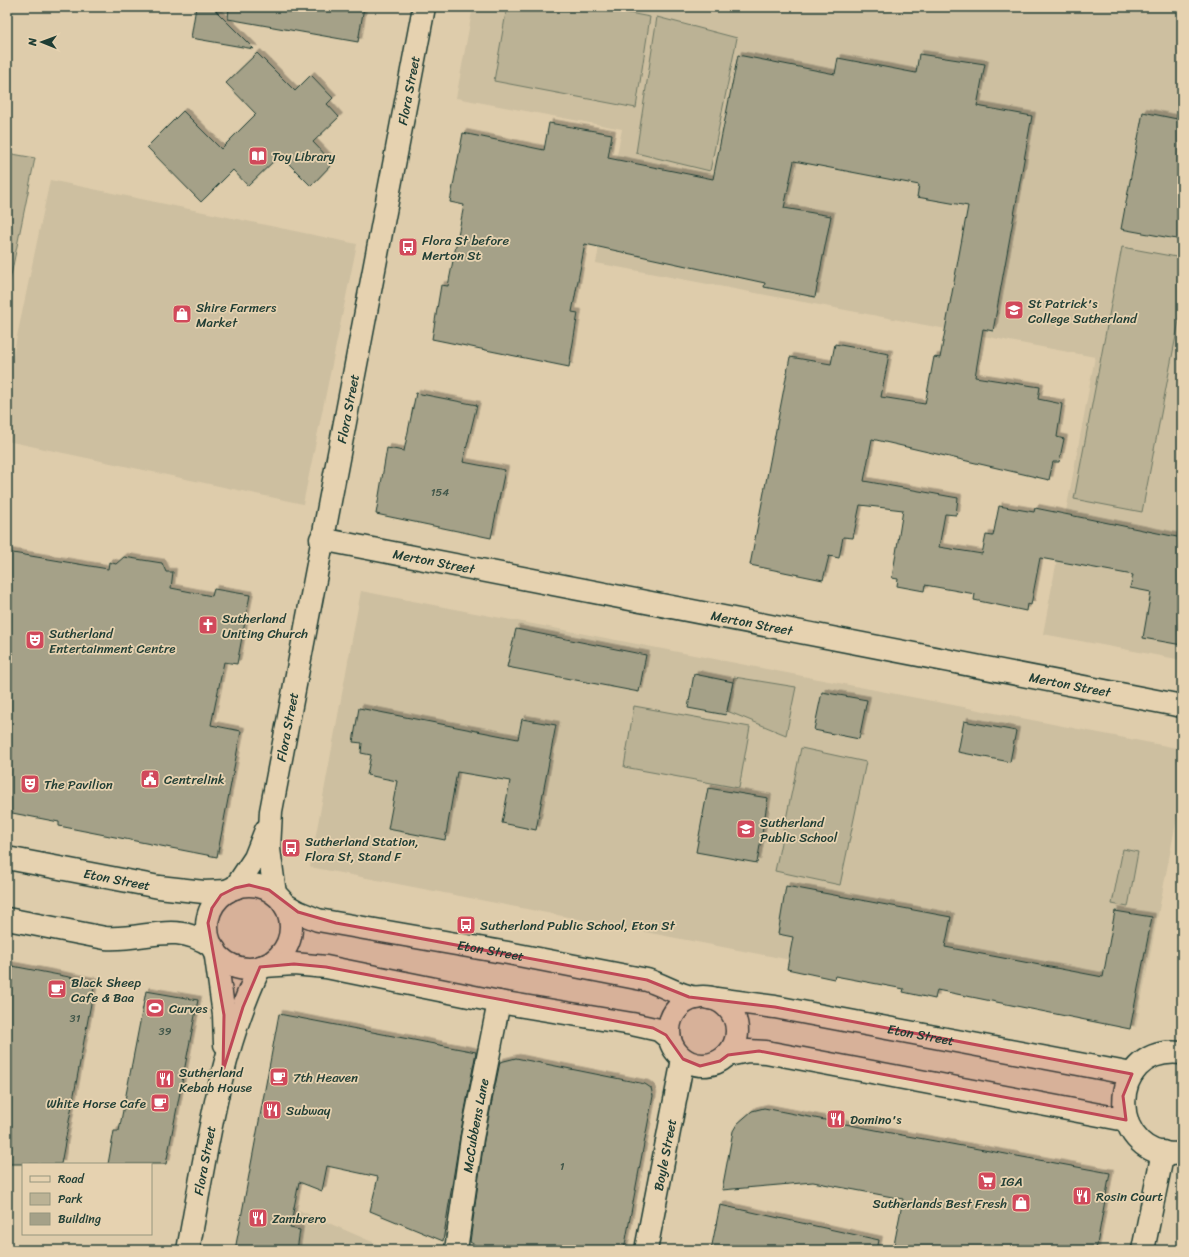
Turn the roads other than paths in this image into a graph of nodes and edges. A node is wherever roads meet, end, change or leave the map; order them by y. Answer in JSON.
{"nodes":[{"id":1,"x":424,"y":7,"type":"edge"},
{"id":2,"x":321,"y":539,"type":"junction"},
{"id":3,"x":1182,"y":706,"type":"edge"},
{"id":4,"x":271,"y":811,"type":"junction"},
{"id":5,"x":7,"y":858,"type":"edge"},
{"id":6,"x":231,"y":889,"type":"junction"},
{"id":7,"x":280,"y":899,"type":"junction"},
{"id":8,"x":7,"y":919,"type":"edge"},
{"id":9,"x":214,"y":948,"type":"junction"},
{"id":10,"x":262,"y":967,"type":"junction"},
{"id":11,"x":703,"y":998,"type":"junction"},
{"id":12,"x":499,"y":1002,"type":"junction"},
{"id":13,"x":670,"y":1039,"type":"junction"},
{"id":14,"x":1182,"y":1053,"type":"edge"},
{"id":15,"x":728,"y":1055,"type":"junction"},
{"id":16,"x":683,"y":1060,"type":"junction"},
{"id":17,"x":223,"y":1071,"type":"junction"},
{"id":18,"x":1132,"y":1074,"type":"junction"},
{"id":19,"x":1126,"y":1120,"type":"junction"},
{"id":20,"x":1172,"y":1153,"type":"edge"},
{"id":21,"x":188,"y":1250,"type":"edge"},
{"id":22,"x":456,"y":1250,"type":"edge"},
{"id":23,"x":646,"y":1250,"type":"edge"},
{"id":24,"x":1143,"y":1250,"type":"edge"}],
"edges":[{"from":1,"to":2,"type":"street","name":"Flora Street"},
{"from":2,"to":3,"type":"street","name":"Merton Street"},
{"from":2,"to":4,"type":"street","name":"Flora Street"},
{"from":4,"to":6,"type":"street","name":"Flora Street"},
{"from":4,"to":7,"type":"street","name":"Flora Street"},
{"from":5,"to":6,"type":"street","name":"Eton Street"},
{"from":6,"to":7,"type":"street"},
{"from":6,"to":9,"type":"street"},
{"from":7,"to":10,"type":"street"},
{"from":7,"to":11,"type":"street","name":"Eton Street"},
{"from":8,"to":9,"type":"street"},
{"from":9,"to":10,"type":"street"},
{"from":9,"to":17,"type":"street","name":"Flora Street"},
{"from":10,"to":12,"type":"street"},
{"from":10,"to":17,"type":"street","name":"Flora Street"},
{"from":11,"to":13,"type":"street"},
{"from":11,"to":15,"type":"street"},
{"from":11,"to":18,"type":"street","name":"Eton Street"},
{"from":12,"to":13,"type":"street"},
{"from":12,"to":22,"type":"street","name":"McCubbens Lane"},
{"from":13,"to":16,"type":"street"},
{"from":14,"to":18,"type":"street"},
{"from":15,"to":16,"type":"street"},
{"from":15,"to":19,"type":"street"},
{"from":16,"to":23,"type":"street","name":"Boyle Street"},
{"from":17,"to":21,"type":"street","name":"Flora Street"},
{"from":18,"to":19,"type":"street"},
{"from":19,"to":20,"type":"street"},
{"from":20,"to":24,"type":"street"}]}
